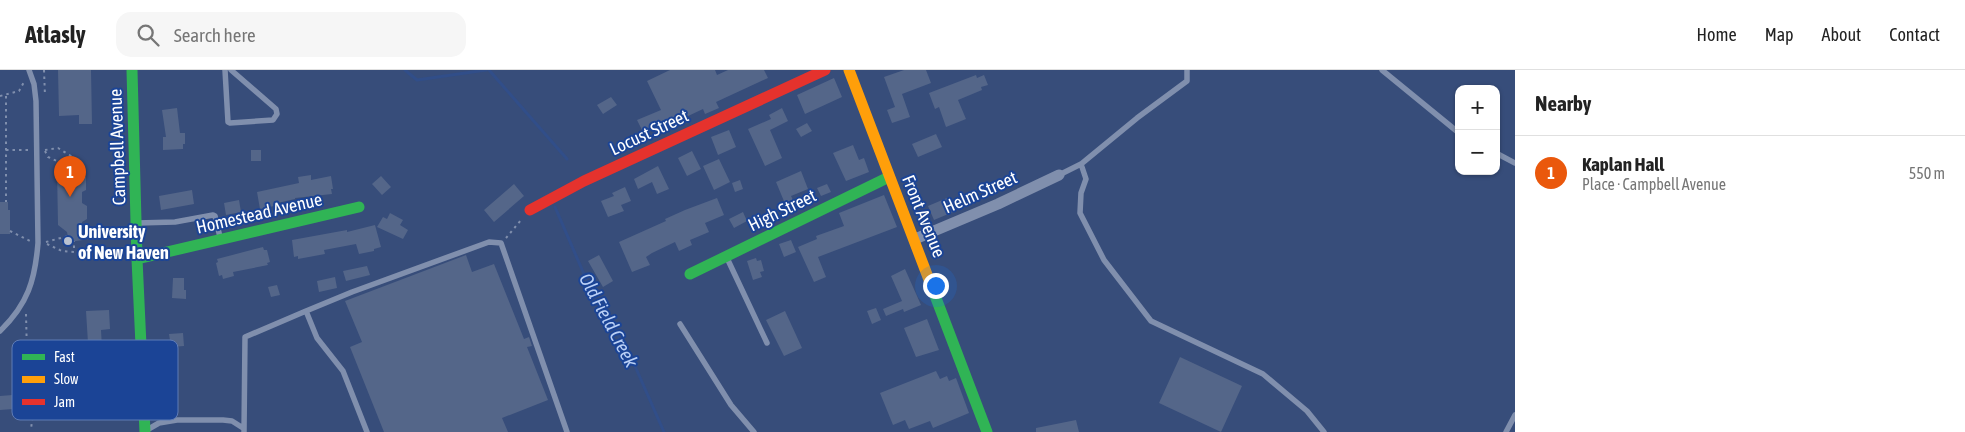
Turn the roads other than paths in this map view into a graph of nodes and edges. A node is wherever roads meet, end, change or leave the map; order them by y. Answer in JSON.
{"nodes":[{"id":1,"x":132,"y":70,"type":"edge"},
{"id":2,"x":225,"y":70,"type":"edge"},
{"id":3,"x":231,"y":70,"type":"edge"},
{"id":4,"x":825,"y":70,"type":"edge"},
{"id":5,"x":849,"y":70,"type":"edge"},
{"id":6,"x":1187,"y":70,"type":"edge"},
{"id":7,"x":1382,"y":70,"type":"edge"},
{"id":8,"x":29,"y":71,"type":"edge"},
{"id":9,"x":1455,"y":130,"type":"edge"},
{"id":10,"x":1500,"y":155,"type":"edge"},
{"id":11,"x":1515,"y":163,"type":"edge"},
{"id":12,"x":1081,"y":164,"type":"junction"},
{"id":13,"x":1059,"y":175,"type":"joint"},
{"id":14,"x":890,"y":177,"type":"junction"},
{"id":15,"x":359,"y":207,"type":"dead end"},
{"id":16,"x":530,"y":210,"type":"road end"},
{"id":17,"x":137,"y":223,"type":"junction"},
{"id":18,"x":915,"y":239,"type":"junction"},
{"id":19,"x":221,"y":240,"type":"junction"},
{"id":20,"x":726,"y":256,"type":"junction"},
{"id":21,"x":137,"y":259,"type":"junction"},
{"id":22,"x":690,"y":274,"type":"dead end"},
{"id":23,"x":306,"y":311,"type":"junction"},
{"id":24,"x":680,"y":324,"type":"dead end"},
{"id":25,"x":0,"y":331,"type":"edge"},
{"id":26,"x":140,"y":340,"type":"edge"},
{"id":27,"x":767,"y":343,"type":"dead end"},
{"id":28,"x":1515,"y":415,"type":"edge"},
{"id":29,"x":244,"y":430,"type":"edge"},
{"id":30,"x":144,"y":432,"type":"edge"},
{"id":31,"x":237,"y":432,"type":"edge"},
{"id":32,"x":367,"y":432,"type":"edge"},
{"id":33,"x":567,"y":432,"type":"edge"},
{"id":34,"x":754,"y":432,"type":"edge"},
{"id":35,"x":987,"y":432,"type":"edge"},
{"id":36,"x":1324,"y":432,"type":"edge"},
{"id":37,"x":1506,"y":432,"type":"edge"}],
"edges":[{"from":1,"to":17,"type":"street","name":"Campbell Avenue"},
{"from":2,"to":3,"type":"lane"},
{"from":4,"to":16,"type":"street","name":"Locust Street"},
{"from":5,"to":14,"type":"street","name":"Front Avenue"},
{"from":6,"to":12,"type":"lane"},
{"from":7,"to":9,"type":"lane"},
{"from":8,"to":25,"type":"lane"},
{"from":10,"to":11,"type":"lane"},
{"from":12,"to":13,"type":"lane"},
{"from":12,"to":36,"type":"lane"},
{"from":13,"to":18,"type":"street","name":"Helm Street"},
{"from":14,"to":18,"type":"street","name":"Front Avenue"},
{"from":14,"to":20,"type":"street","name":"High Street"},
{"from":15,"to":19,"type":"street","name":"Homestead Avenue"},
{"from":17,"to":19,"type":"lane"},
{"from":17,"to":21,"type":"street","name":"Campbell Avenue"},
{"from":18,"to":35,"type":"street","name":"Front Avenue"},
{"from":19,"to":21,"type":"street","name":"Homestead Avenue"},
{"from":20,"to":22,"type":"street","name":"High Street"},
{"from":20,"to":27,"type":"lane"},
{"from":21,"to":26,"type":"street","name":"Campbell Avenue"},
{"from":23,"to":29,"type":"lane"},
{"from":23,"to":32,"type":"lane"},
{"from":23,"to":33,"type":"lane"},
{"from":24,"to":34,"type":"lane"},
{"from":28,"to":37,"type":"lane"},
{"from":29,"to":30,"type":"lane"},
{"from":29,"to":31,"type":"lane"}]}
